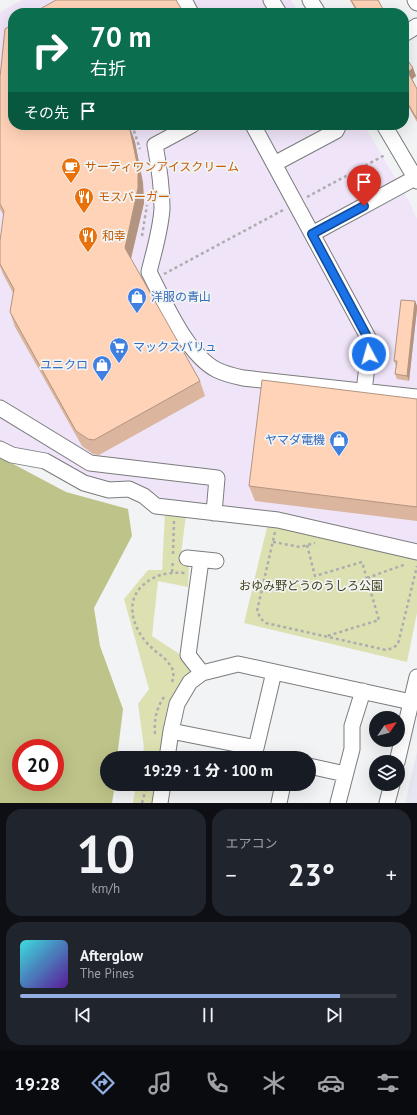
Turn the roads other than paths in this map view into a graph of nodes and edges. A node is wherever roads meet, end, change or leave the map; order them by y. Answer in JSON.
{"nodes":[{"id":1,"x":415,"y":0,"type":"edge"},
{"id":2,"x":417,"y":3,"type":"edge"},
{"id":3,"x":183,"y":130,"type":"edge"},
{"id":4,"x":256,"y":130,"type":"edge"},
{"id":5,"x":336,"y":130,"type":"edge"},
{"id":6,"x":387,"y":130,"type":"edge"},
{"id":7,"x":274,"y":164,"type":"junction"},
{"id":8,"x":416,"y":179,"type":"edge"},
{"id":9,"x":312,"y":234,"type":"junction"},
{"id":10,"x":364,"y":391,"type":"junction"},
{"id":11,"x":417,"y":397,"type":"edge"},
{"id":12,"x":0,"y":408,"type":"edge"},
{"id":13,"x":0,"y":449,"type":"edge"},
{"id":14,"x":214,"y":512,"type":"junction"},
{"id":15,"x":412,"y":558,"type":"edge"},
{"id":16,"x":201,"y":563,"type":"road end"},
{"id":17,"x":274,"y":672,"type":"junction"},
{"id":18,"x":202,"y":673,"type":"junction"},
{"id":19,"x":417,"y":678,"type":"edge"},
{"id":20,"x":363,"y":691,"type":"junction"},
{"id":21,"x":411,"y":702,"type":"junction"},
{"id":22,"x":171,"y":731,"type":"junction"},
{"id":23,"x":168,"y":751,"type":"edge"},
{"id":24,"x":399,"y":755,"type":"edge"},
{"id":25,"x":316,"y":768,"type":"edge"},
{"id":26,"x":345,"y":774,"type":"junction"},
{"id":27,"x":162,"y":791,"type":"edge"},
{"id":28,"x":282,"y":791,"type":"edge"},
{"id":29,"x":390,"y":791,"type":"edge"},
{"id":30,"x":160,"y":803,"type":"edge"},
{"id":31,"x":279,"y":803,"type":"edge"},
{"id":32,"x":338,"y":803,"type":"edge"},
{"id":33,"x":387,"y":803,"type":"edge"}],
"edges":[{"from":1,"to":2,"type":"street"},
{"from":3,"to":10,"type":"street"},
{"from":4,"to":7,"type":"street"},
{"from":5,"to":7,"type":"street"},
{"from":6,"to":8,"type":"street"},
{"from":7,"to":9,"type":"street"},
{"from":8,"to":9,"type":"street"},
{"from":9,"to":10,"type":"street"},
{"from":10,"to":11,"type":"street"},
{"from":12,"to":14,"type":"street"},
{"from":13,"to":14,"type":"street"},
{"from":14,"to":15,"type":"street"},
{"from":16,"to":18,"type":"street"},
{"from":17,"to":18,"type":"street"},
{"from":17,"to":20,"type":"street"},
{"from":17,"to":22,"type":"street"},
{"from":18,"to":22,"type":"street"},
{"from":19,"to":21,"type":"street"},
{"from":20,"to":21,"type":"street"},
{"from":20,"to":26,"type":"street"},
{"from":21,"to":24,"type":"street"},
{"from":22,"to":23,"type":"street"},
{"from":25,"to":26,"type":"street"},
{"from":26,"to":32,"type":"street"},
{"from":27,"to":30,"type":"street"},
{"from":28,"to":31,"type":"street"},
{"from":29,"to":33,"type":"street"}]}
